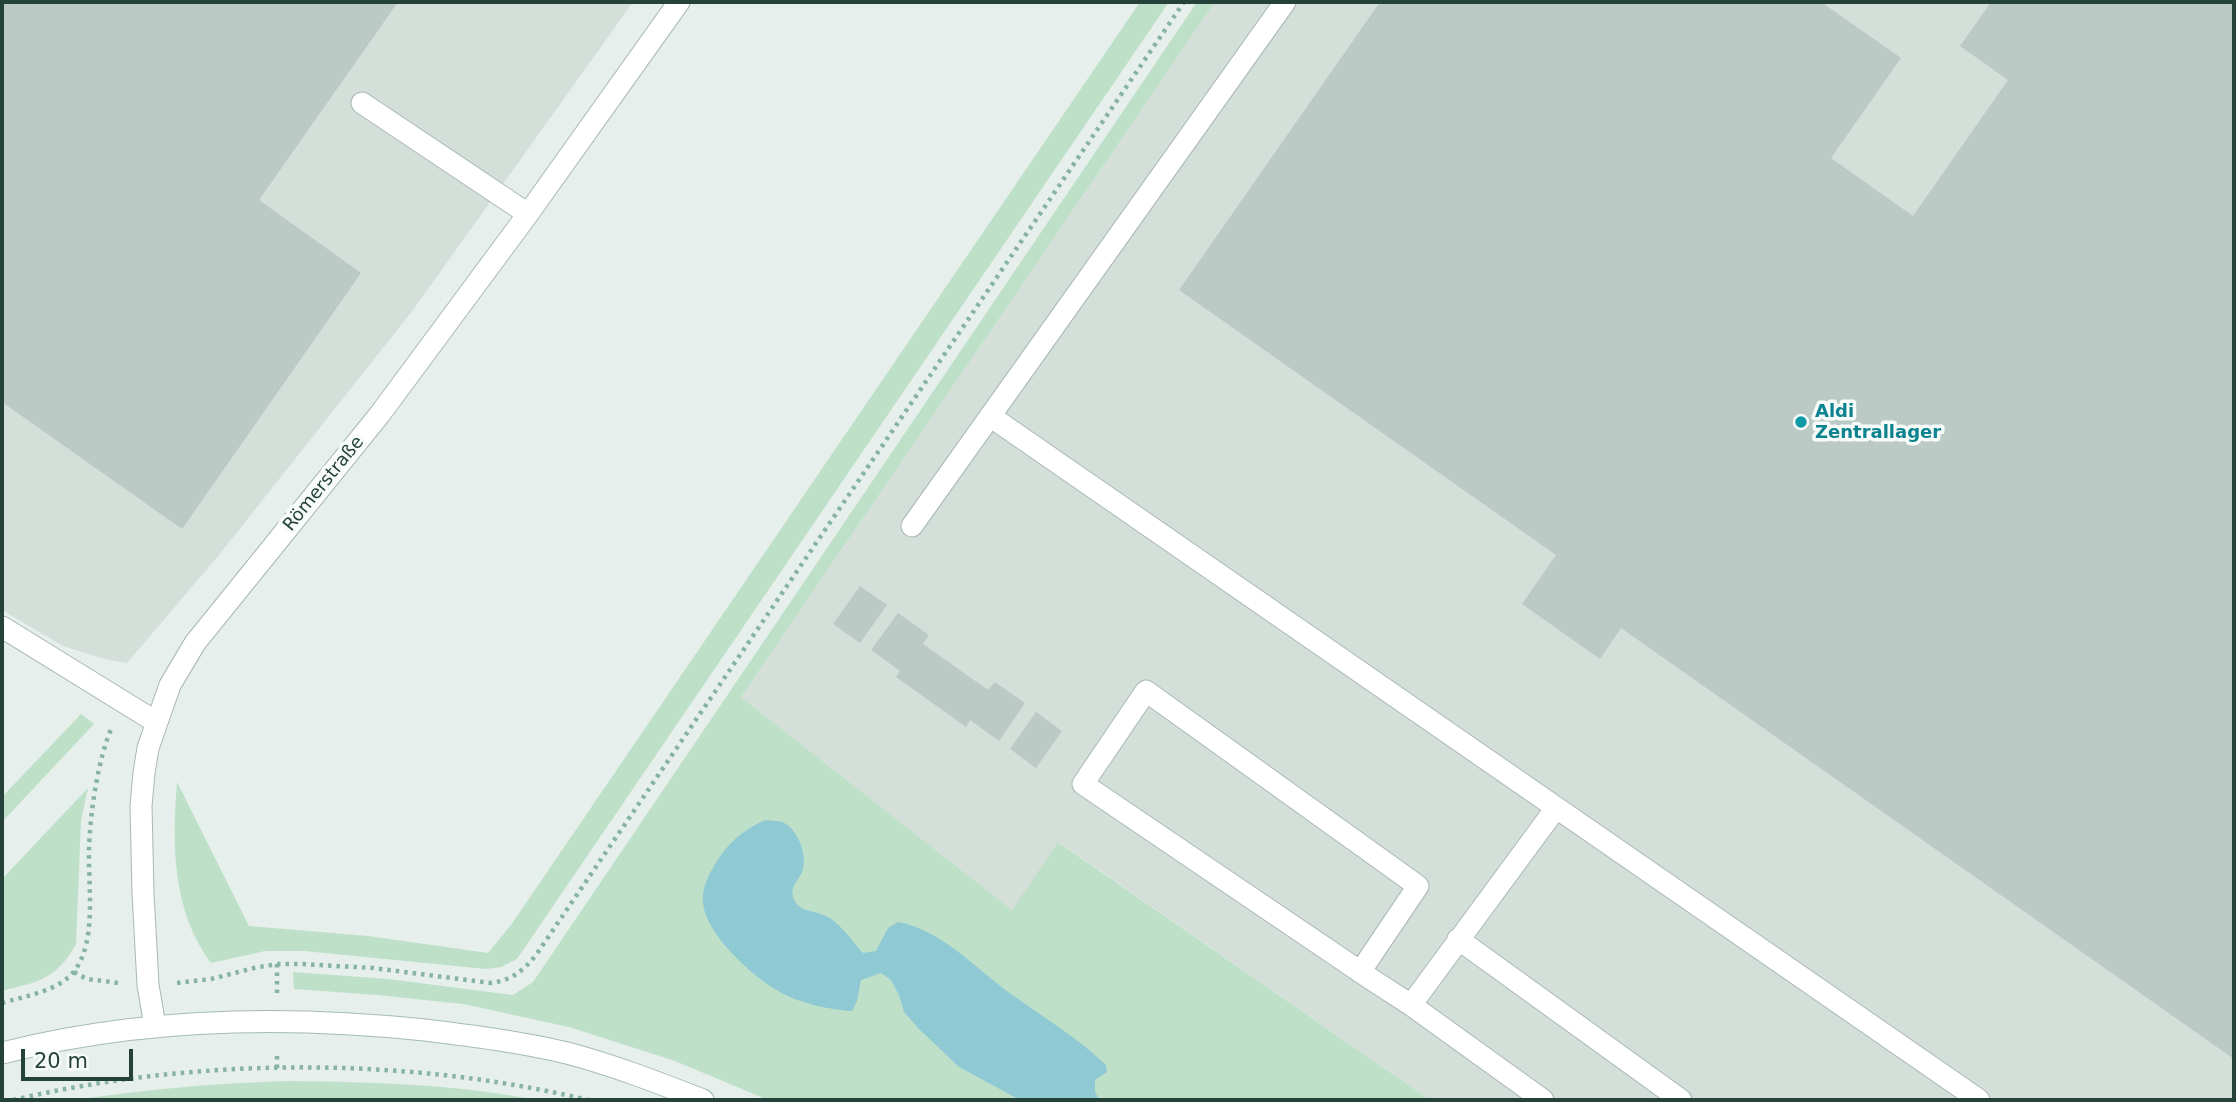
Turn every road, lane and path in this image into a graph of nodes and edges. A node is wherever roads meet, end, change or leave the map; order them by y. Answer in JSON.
{"nodes":[{"id":1,"x":679,"y":2,"type":"edge"},
{"id":2,"x":1184,"y":2,"type":"edge"},
{"id":3,"x":1285,"y":2,"type":"edge"},
{"id":4,"x":362,"y":103,"type":"dead end"},
{"id":5,"x":528,"y":214,"type":"junction"},
{"id":6,"x":990,"y":416,"type":"junction"},
{"id":7,"x":912,"y":526,"type":"dead end"},
{"id":8,"x":2,"y":627,"type":"edge"},
{"id":9,"x":156,"y":722,"type":"junction"},
{"id":10,"x":1556,"y":808,"type":"junction"},
{"id":11,"x":1458,"y":939,"type":"junction"},
{"id":12,"x":74,"y":972,"type":"dead end"},
{"id":13,"x":1360,"y":972,"type":"junction"},
{"id":14,"x":148,"y":985,"type":"junction"},
{"id":15,"x":1411,"y":1005,"type":"junction"},
{"id":16,"x":155,"y":1026,"type":"junction"},
{"id":17,"x":2,"y":1052,"type":"edge"},
{"id":18,"x":13,"y":1100,"type":"edge"},
{"id":19,"x":588,"y":1100,"type":"edge"},
{"id":20,"x":703,"y":1100,"type":"edge"},
{"id":21,"x":1543,"y":1100,"type":"edge"},
{"id":22,"x":1681,"y":1100,"type":"edge"},
{"id":23,"x":1979,"y":1100,"type":"edge"}],
"edges":[{"from":1,"to":5,"type":"street","name":"Römerstraße"},
{"from":2,"to":14,"type":"path"},
{"from":3,"to":6,"type":"street"},
{"from":4,"to":5,"type":"street"},
{"from":5,"to":9,"type":"street","name":"Römerstraße"},
{"from":6,"to":7,"type":"street"},
{"from":6,"to":10,"type":"street"},
{"from":8,"to":9,"type":"street"},
{"from":9,"to":14,"type":"street","name":"Römerstraße"},
{"from":10,"to":11,"type":"street"},
{"from":10,"to":23,"type":"street"},
{"from":11,"to":15,"type":"street"},
{"from":11,"to":22,"type":"street"},
{"from":12,"to":14,"type":"path"},
{"from":13,"to":13,"type":"street"},
{"from":13,"to":15,"type":"street"},
{"from":14,"to":16,"type":"street","name":"Römerstraße"},
{"from":15,"to":21,"type":"street"},
{"from":16,"to":17,"type":"street"},
{"from":16,"to":20,"type":"street"},
{"from":18,"to":19,"type":"path"}]}
